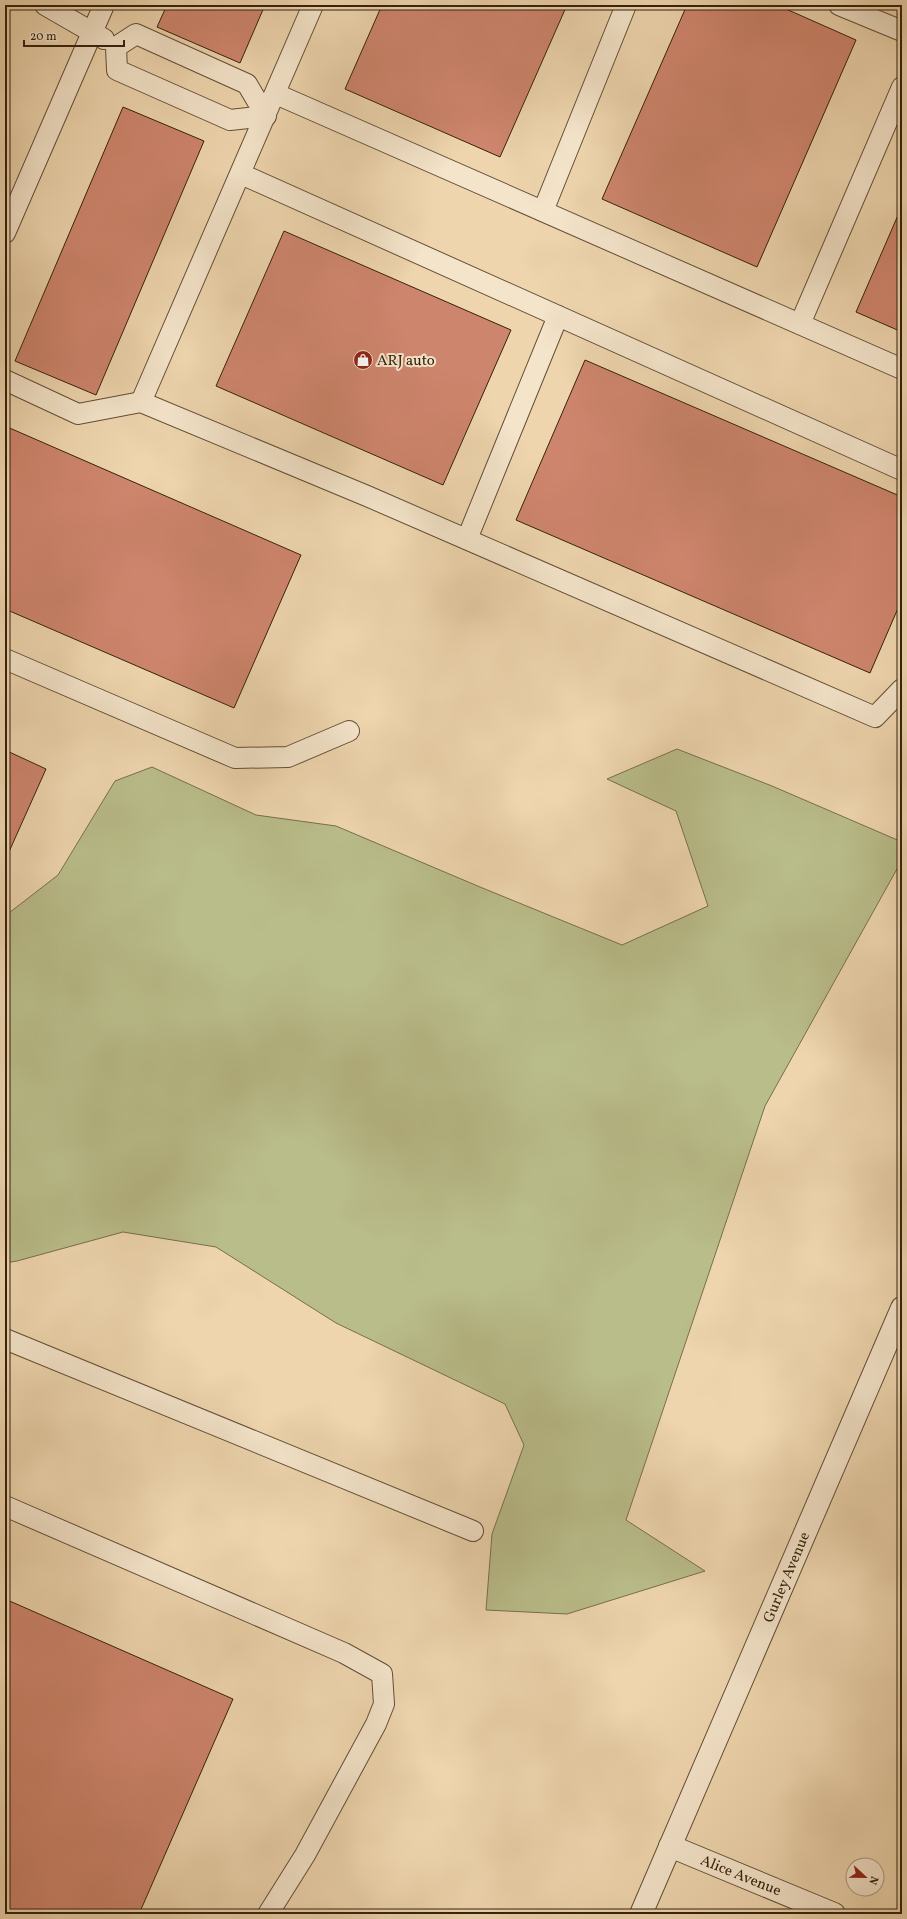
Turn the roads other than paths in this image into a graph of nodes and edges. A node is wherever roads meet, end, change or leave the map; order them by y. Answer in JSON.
{"nodes":[{"id":1,"x":45,"y":5,"type":"edge"},
{"id":2,"x":104,"y":5,"type":"edge"},
{"id":3,"x":313,"y":5,"type":"edge"},
{"id":4,"x":626,"y":5,"type":"edge"},
{"id":5,"x":839,"y":5,"type":"edge"},
{"id":6,"x":93,"y":31,"type":"junction"},
{"id":7,"x":902,"y":31,"type":"edge"},
{"id":8,"x":116,"y":47,"type":"junction"},
{"id":9,"x":902,"y":87,"type":"edge"},
{"id":10,"x":276,"y":94,"type":"junction"},
{"id":11,"x":266,"y":116,"type":"junction"},
{"id":12,"x":241,"y":174,"type":"junction"},
{"id":13,"x":543,"y":211,"type":"junction"},
{"id":14,"x":5,"y":233,"type":"edge"},
{"id":15,"x":558,"y":316,"type":"junction"},
{"id":16,"x":800,"y":324,"type":"junction"},
{"id":17,"x":902,"y":369,"type":"edge"},
{"id":18,"x":5,"y":380,"type":"edge"},
{"id":19,"x":142,"y":402,"type":"junction"},
{"id":20,"x":902,"y":470,"type":"edge"},
{"id":21,"x":467,"y":539,"type":"junction"},
{"id":22,"x":5,"y":659,"type":"edge"},
{"id":23,"x":902,"y":689,"type":"edge"},
{"id":24,"x":349,"y":731,"type":"dead end"},
{"id":25,"x":902,"y":1308,"type":"edge"},
{"id":26,"x":5,"y":1339,"type":"edge"},
{"id":27,"x":5,"y":1506,"type":"edge"},
{"id":28,"x":473,"y":1531,"type":"dead end"},
{"id":29,"x":670,"y":1846,"type":"junction"},
{"id":30,"x":268,"y":1914,"type":"edge"},
{"id":31,"x":641,"y":1914,"type":"edge"},
{"id":32,"x":834,"y":1914,"type":"edge"}],
"edges":[{"from":1,"to":6,"type":"lane"},
{"from":2,"to":6,"type":"lane"},
{"from":3,"to":10,"type":"lane"},
{"from":4,"to":13,"type":"lane"},
{"from":5,"to":7,"type":"lane"},
{"from":6,"to":8,"type":"lane"},
{"from":6,"to":14,"type":"lane"},
{"from":8,"to":11,"type":"lane"},
{"from":8,"to":11,"type":"lane"},
{"from":9,"to":16,"type":"lane"},
{"from":10,"to":11,"type":"lane"},
{"from":10,"to":13,"type":"lane"},
{"from":11,"to":12,"type":"lane"},
{"from":12,"to":15,"type":"lane"},
{"from":12,"to":19,"type":"lane"},
{"from":13,"to":16,"type":"lane"},
{"from":15,"to":20,"type":"lane"},
{"from":15,"to":21,"type":"lane"},
{"from":16,"to":17,"type":"lane"},
{"from":18,"to":19,"type":"lane"},
{"from":19,"to":21,"type":"lane"},
{"from":21,"to":23,"type":"lane"},
{"from":22,"to":24,"type":"lane"},
{"from":25,"to":29,"type":"street","name":"Gurley Avenue"},
{"from":26,"to":28,"type":"lane"},
{"from":27,"to":30,"type":"lane"},
{"from":29,"to":31,"type":"street","name":"Gurley Avenue"},
{"from":29,"to":32,"type":"street","name":"Alice Avenue"}]}
